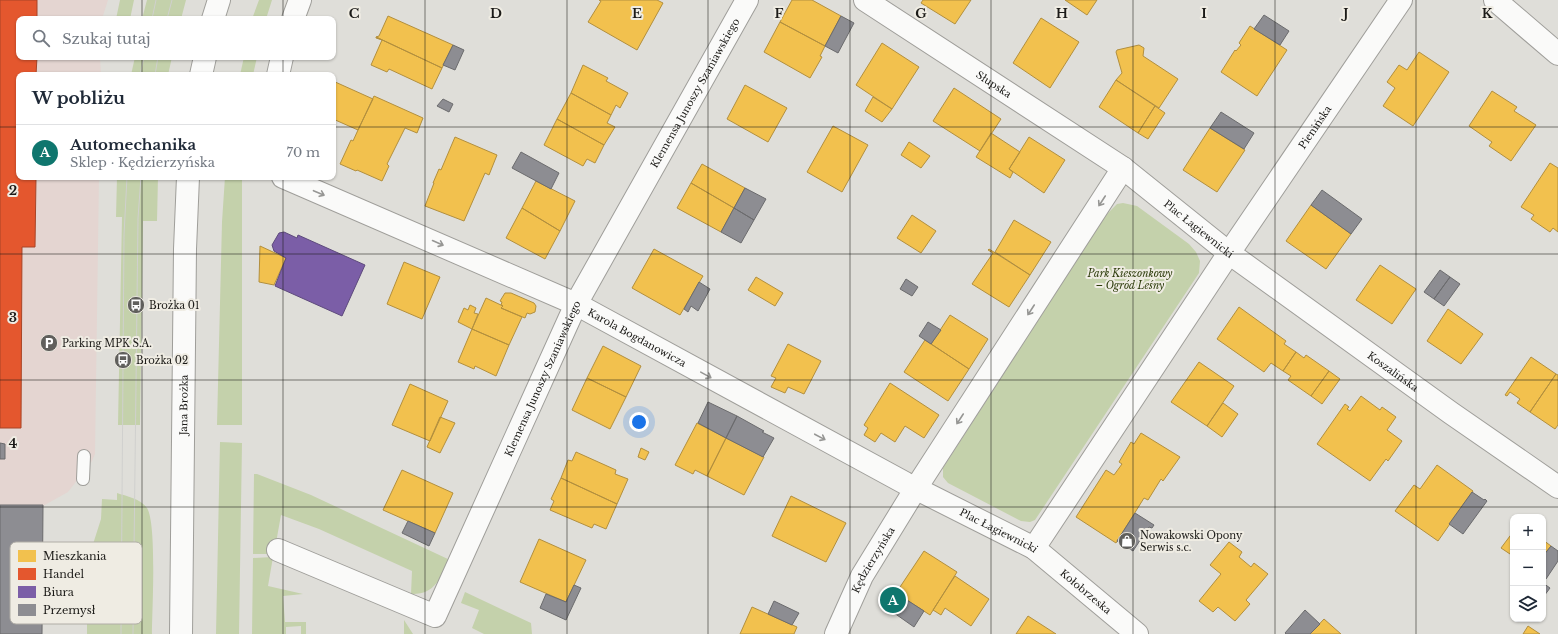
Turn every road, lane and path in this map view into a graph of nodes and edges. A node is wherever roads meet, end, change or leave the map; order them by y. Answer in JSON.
{"nodes":[{"id":1,"x":219,"y":0,"type":"edge"},
{"id":2,"x":300,"y":0,"type":"edge"},
{"id":3,"x":747,"y":0,"type":"edge"},
{"id":4,"x":865,"y":0,"type":"edge"},
{"id":5,"x":1401,"y":0,"type":"edge"},
{"id":6,"x":1495,"y":0,"type":"edge"},
{"id":7,"x":214,"y":16,"type":"edge"},
{"id":8,"x":294,"y":16,"type":"edge"},
{"id":9,"x":1558,"y":54,"type":"edge"},
{"id":10,"x":204,"y":60,"type":"edge"},
{"id":11,"x":281,"y":60,"type":"edge"},
{"id":12,"x":202,"y":72,"type":"edge"},
{"id":13,"x":279,"y":72,"type":"edge"},
{"id":14,"x":1123,"y":168,"type":"junction"},
{"id":15,"x":188,"y":180,"type":"edge"},
{"id":16,"x":290,"y":180,"type":"edge"},
{"id":17,"x":1229,"y":253,"type":"junction"},
{"id":18,"x":576,"y":304,"type":"junction"},
{"id":19,"x":84,"y":456,"type":"dead end"},
{"id":20,"x":83,"y":479,"type":"dead end"},
{"id":21,"x":1558,"y":486,"type":"edge"},
{"id":22,"x":916,"y":488,"type":"junction"},
{"id":23,"x":1034,"y":548,"type":"junction"},
{"id":24,"x":278,"y":550,"type":"dead end"},
{"id":25,"x":182,"y":634,"type":"edge"},
{"id":26,"x":836,"y":634,"type":"edge"},
{"id":27,"x":1137,"y":634,"type":"edge"}],
"edges":[{"from":1,"to":7,"type":"street"},
{"from":2,"to":8,"type":"street"},
{"from":3,"to":18,"type":"street","name":"Klemensa Junoszy Szaniawskiego"},
{"from":4,"to":14,"type":"street","name":"Słupska"},
{"from":5,"to":17,"type":"street","name":"Pienińska"},
{"from":6,"to":9,"type":"street"},
{"from":10,"to":12,"type":"street"},
{"from":11,"to":13,"type":"street"},
{"from":14,"to":17,"type":"street","name":"Plac Łagiewnicki"},
{"from":14,"to":22,"type":"street","one_way":true},
{"from":15,"to":25,"type":"street","name":"Jana Brożka"},
{"from":16,"to":18,"type":"street","name":"Karola Bogdanowicza","one_way":true},
{"from":17,"to":21,"type":"street","name":"Koszalińska"},
{"from":17,"to":23,"type":"street","name":"Plac Łagiewnicki"},
{"from":18,"to":22,"type":"street","name":"Karola Bogdanowicza","one_way":true},
{"from":18,"to":24,"type":"street","name":"Klemensa Junoszy Szaniawskiego"},
{"from":19,"to":20,"type":"lane"},
{"from":22,"to":23,"type":"street","name":"Plac Łagiewnicki"},
{"from":22,"to":26,"type":"street","name":"Kędzierzyńska"},
{"from":23,"to":27,"type":"street","name":"Kołobrzeska"}]}
